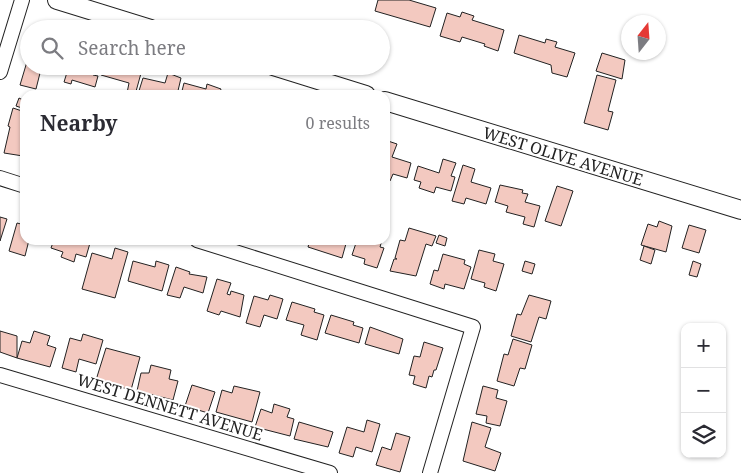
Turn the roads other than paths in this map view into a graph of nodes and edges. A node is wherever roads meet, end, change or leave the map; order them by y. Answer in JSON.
{"nodes":[{"id":1,"x":22,"y":0,"type":"edge"},
{"id":2,"x":57,"y":0,"type":"edge"},
{"id":3,"x":122,"y":20,"type":"edge"},
{"id":4,"x":0,"y":72,"type":"edge"},
{"id":5,"x":302,"y":75,"type":"edge"},
{"id":6,"x":350,"y":90,"type":"edge"},
{"id":7,"x":390,"y":103,"type":"edge"},
{"id":8,"x":0,"y":178,"type":"edge"},
{"id":9,"x":20,"y":184,"type":"edge"},
{"id":10,"x":741,"y":210,"type":"edge"},
{"id":11,"x":213,"y":245,"type":"edge"},
{"id":12,"x":0,"y":375,"type":"edge"},
{"id":13,"x":330,"y":473,"type":"edge"},
{"id":14,"x":430,"y":473,"type":"edge"}],
"edges":[{"from":1,"to":4,"type":"street"},
{"from":2,"to":3,"type":"main road"},
{"from":5,"to":6,"type":"main road"},
{"from":7,"to":10,"type":"main road","name":"WEST OLIVE AVENUE"},
{"from":8,"to":9,"type":"street"},
{"from":11,"to":14,"type":"street"},
{"from":12,"to":13,"type":"street","name":"WEST DENNETT AVENUE"}]}
